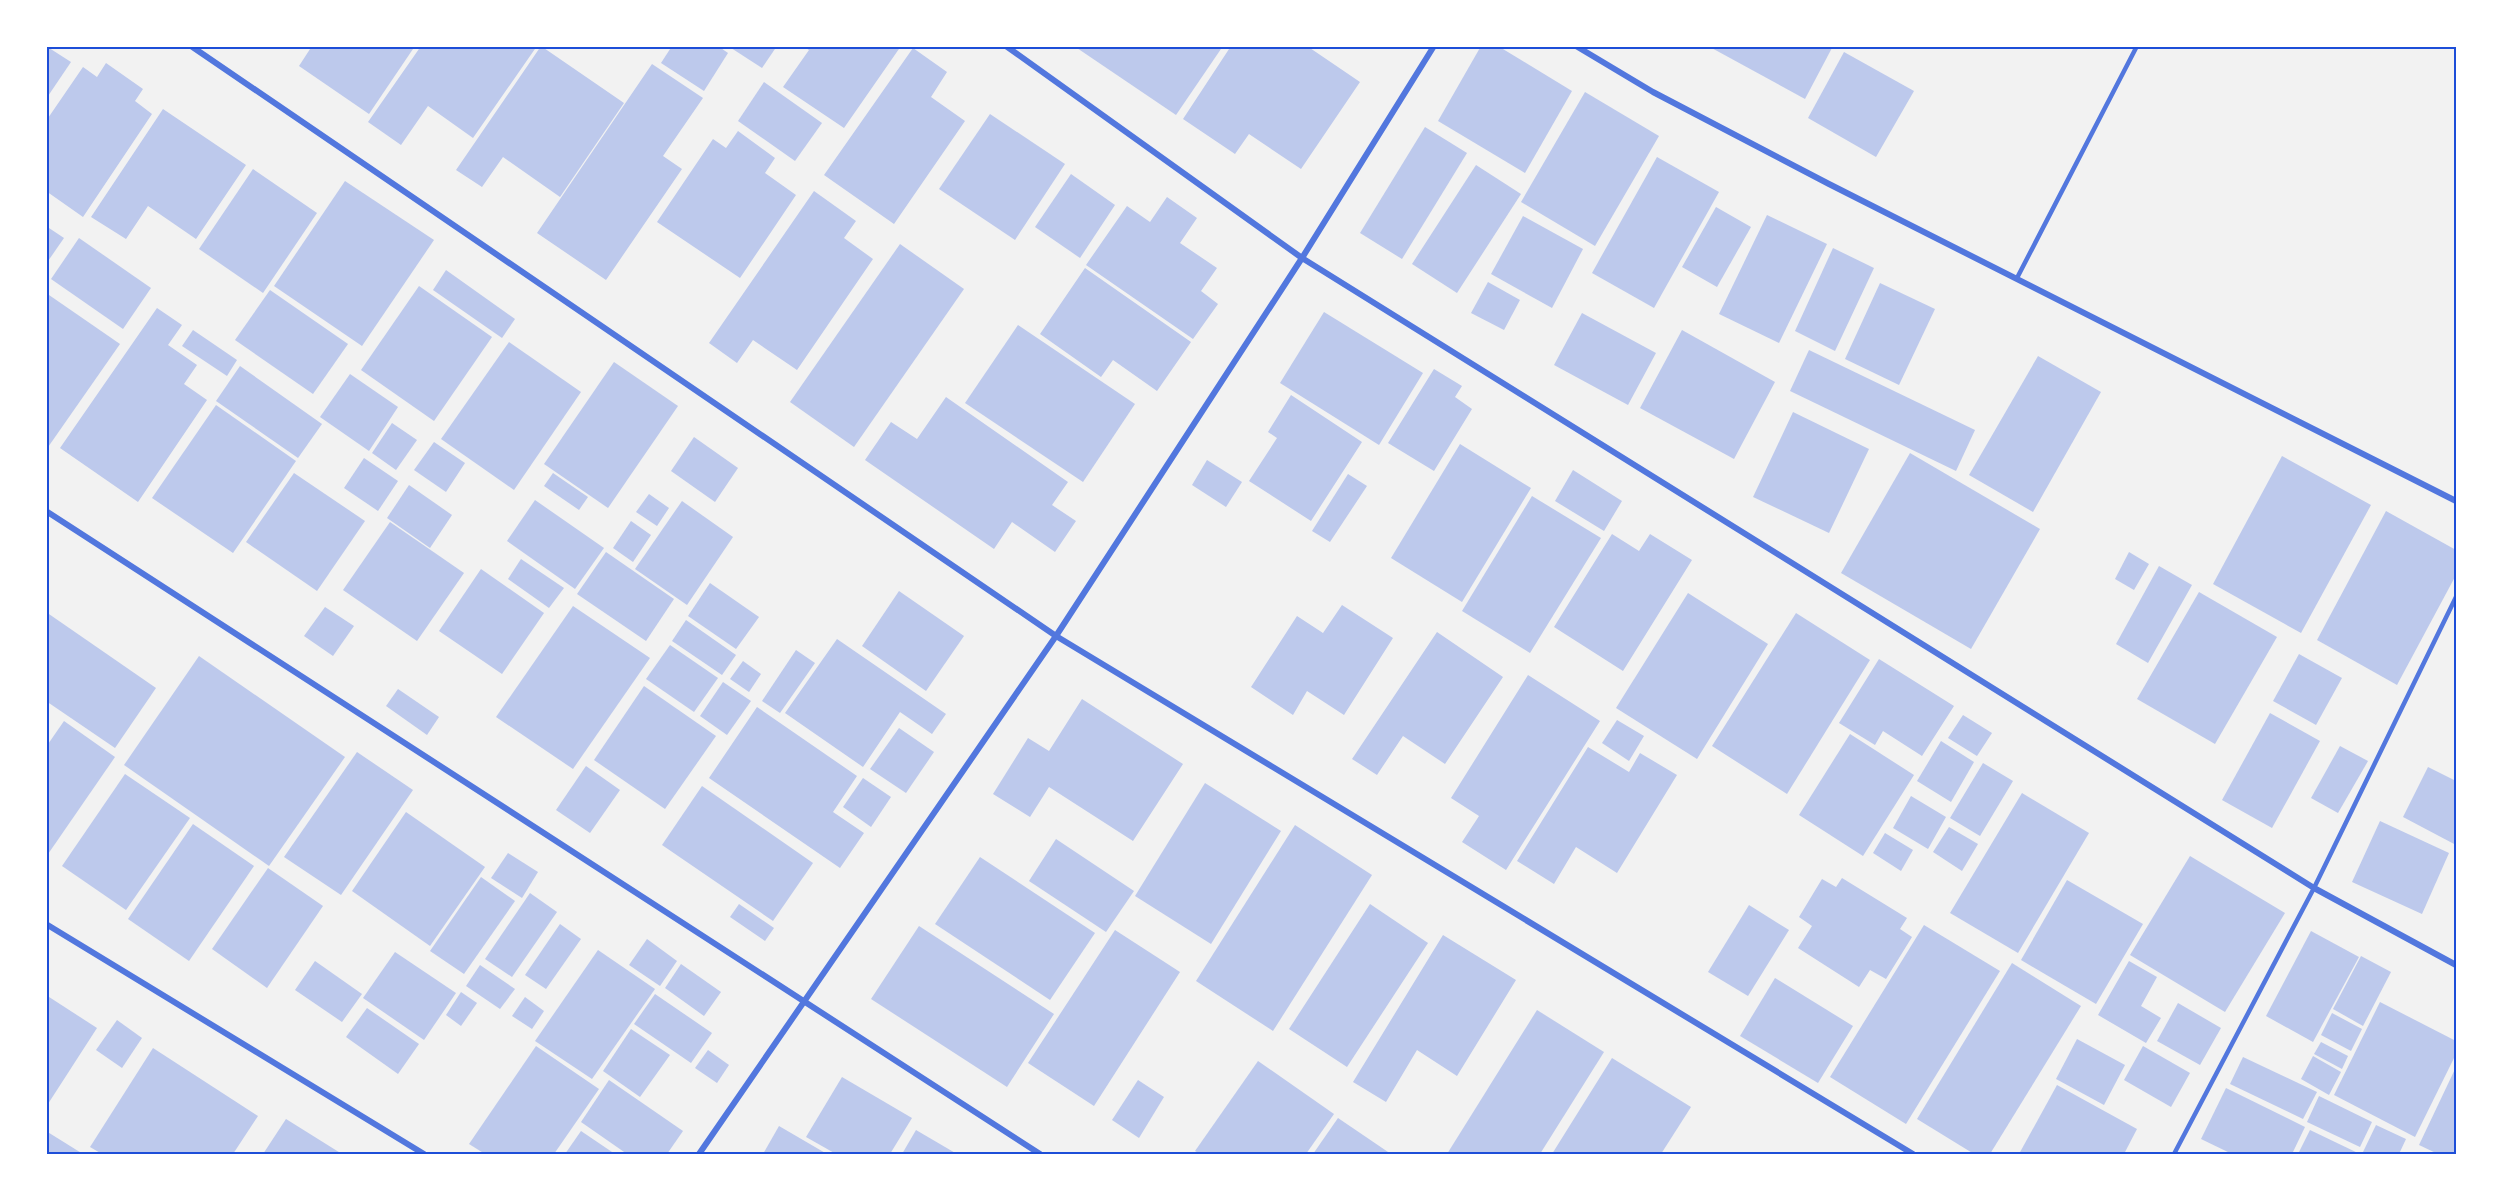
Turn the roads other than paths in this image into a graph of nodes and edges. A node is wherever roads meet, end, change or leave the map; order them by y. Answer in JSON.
{"nodes":[{"id":1,"x":191,"y":46,"type":"edge"},
{"id":2,"x":1006,"y":46,"type":"edge"},
{"id":3,"x":1434,"y":46,"type":"edge"},
{"id":4,"x":1576,"y":46,"type":"edge"},
{"id":5,"x":2137,"y":46,"type":"edge"},
{"id":6,"x":1302,"y":258,"type":"junction"},
{"id":7,"x":2017,"y":278,"type":"junction"},
{"id":8,"x":2457,"y":501,"type":"edge"},
{"id":9,"x":46,"y":511,"type":"edge"},
{"id":10,"x":2457,"y":597,"type":"edge"},
{"id":11,"x":1056,"y":636,"type":"junction"},
{"id":12,"x":2314,"y":888,"type":"junction"},
{"id":13,"x":46,"y":924,"type":"edge"},
{"id":14,"x":2457,"y":964,"type":"edge"},
{"id":15,"x":804,"y":1000,"type":"junction"},
{"id":16,"x":424,"y":1155,"type":"edge"},
{"id":17,"x":699,"y":1155,"type":"edge"},
{"id":18,"x":1040,"y":1155,"type":"edge"},
{"id":19,"x":1913,"y":1155,"type":"edge"},
{"id":20,"x":2174,"y":1155,"type":"edge"}],
"edges":[{"from":1,"to":11,"type":"street"},
{"from":2,"to":6,"type":"street"},
{"from":3,"to":6,"type":"street"},
{"from":4,"to":7,"type":"street"},
{"from":5,"to":7,"type":"lane"},
{"from":6,"to":11,"type":"street"},
{"from":6,"to":12,"type":"street"},
{"from":7,"to":8,"type":"street"},
{"from":9,"to":15,"type":"street"},
{"from":10,"to":12,"type":"lane"},
{"from":11,"to":15,"type":"street"},
{"from":11,"to":19,"type":"street"},
{"from":12,"to":14,"type":"street"},
{"from":12,"to":20,"type":"lane"},
{"from":13,"to":16,"type":"street"},
{"from":15,"to":17,"type":"street"},
{"from":15,"to":18,"type":"street"}]}
